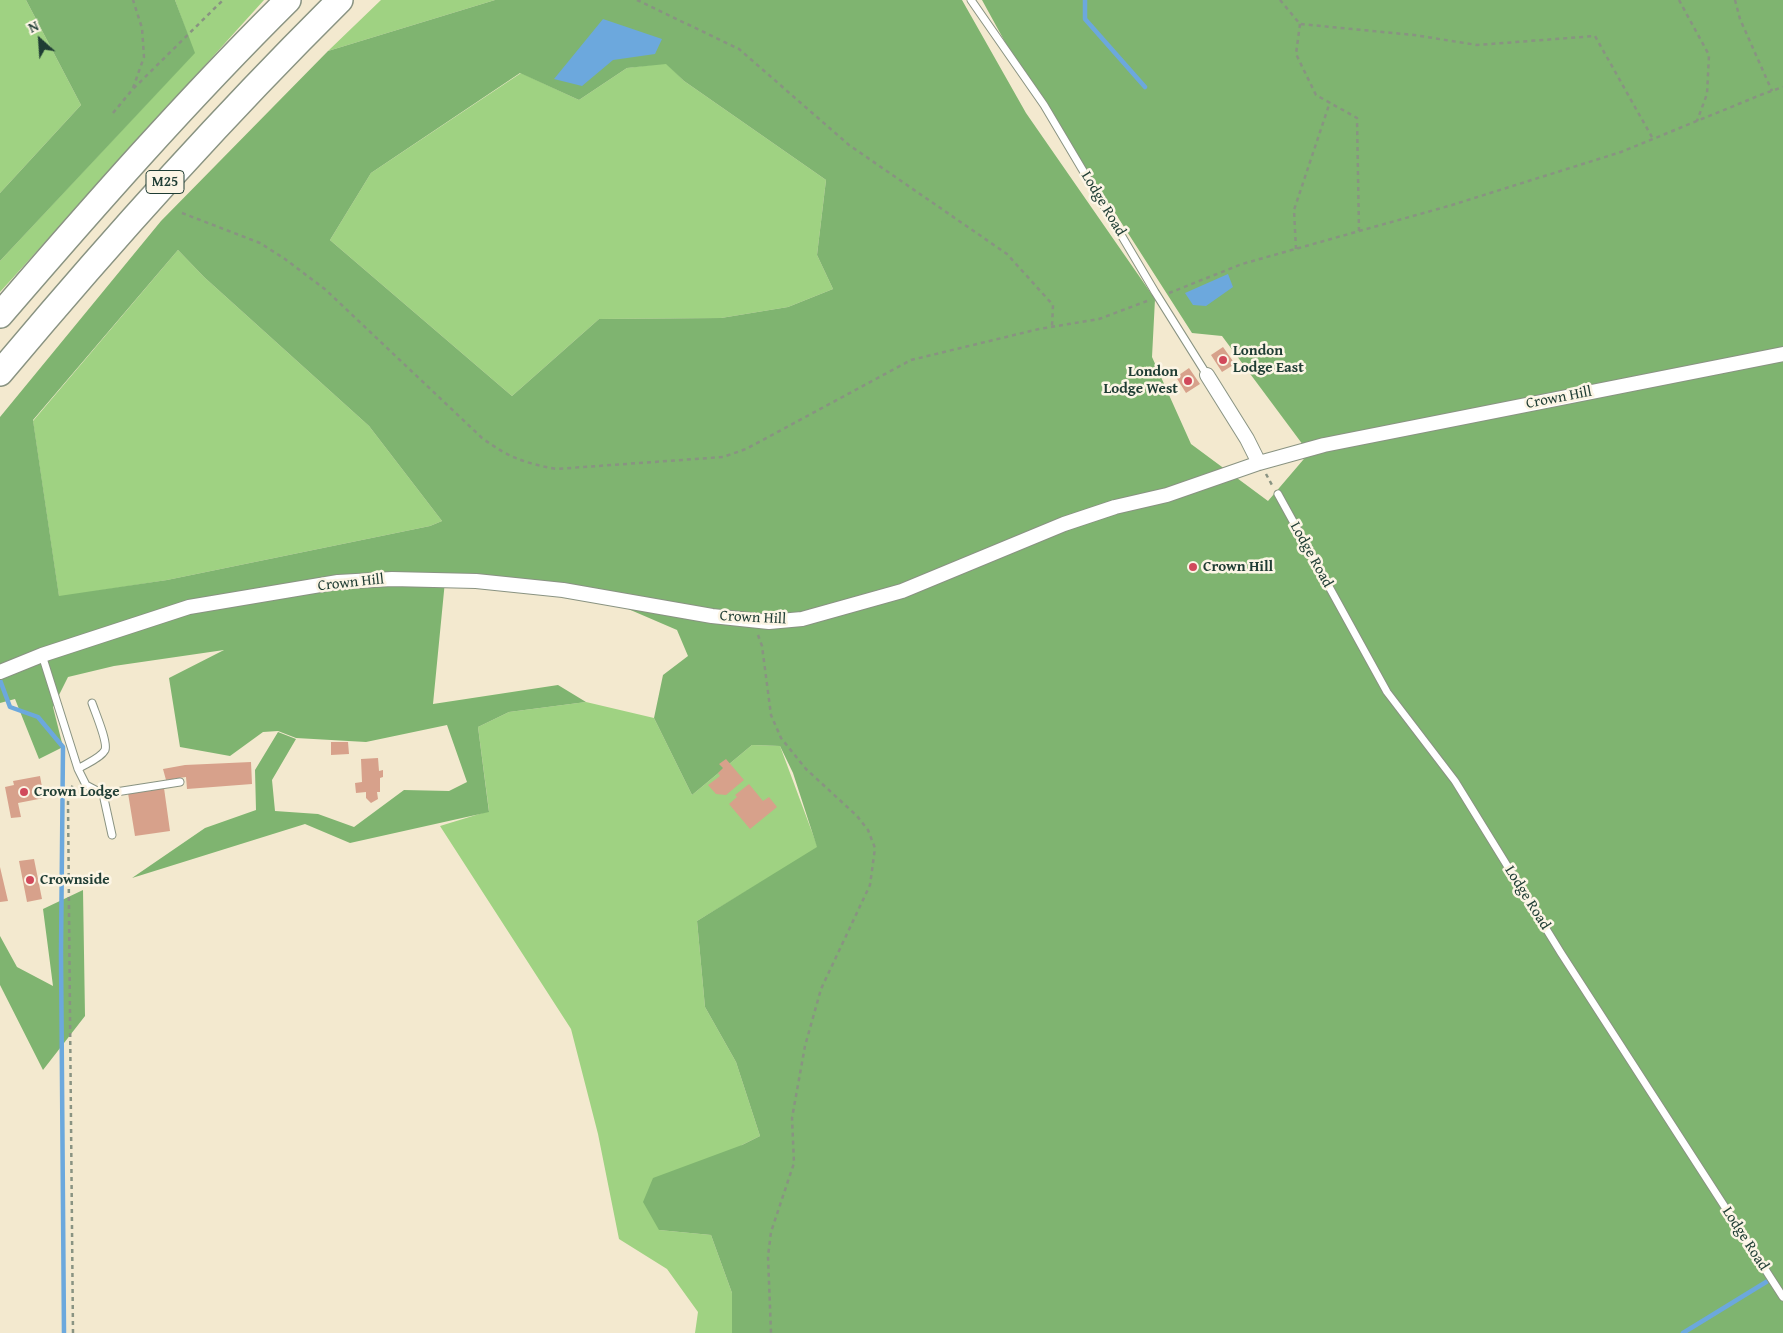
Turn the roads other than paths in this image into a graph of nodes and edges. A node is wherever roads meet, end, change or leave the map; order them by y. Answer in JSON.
{"nodes":[{"id":1,"x":288,"y":0,"type":"edge"},
{"id":2,"x":340,"y":0,"type":"edge"},
{"id":3,"x":971,"y":0,"type":"edge"},
{"id":4,"x":0,"y":315,"type":"edge"},
{"id":5,"x":1783,"y":354,"type":"edge"},
{"id":6,"x":0,"y":374,"type":"edge"},
{"id":7,"x":1207,"y":375,"type":"joint"},
{"id":8,"x":1259,"y":462,"type":"junction"},
{"id":9,"x":1278,"y":494,"type":"road end"},
{"id":10,"x":42,"y":655,"type":"junction"},
{"id":11,"x":0,"y":672,"type":"edge"},
{"id":12,"x":92,"y":703,"type":"dead end"},
{"id":13,"x":78,"y":769,"type":"junction"},
{"id":14,"x":180,"y":782,"type":"dead end"},
{"id":15,"x":104,"y":794,"type":"junction"},
{"id":16,"x":112,"y":835,"type":"dead end"},
{"id":17,"x":1783,"y":1297,"type":"edge"}],
"edges":[{"from":1,"to":4,"type":"highway","number":"M25"},
{"from":2,"to":6,"type":"highway","number":"M25"},
{"from":3,"to":7,"type":"lane","name":"Lodge Road"},
{"from":5,"to":8,"type":"street","name":"Crown Hill"},
{"from":7,"to":8,"type":"street","name":"Lodge Road"},
{"from":8,"to":10,"type":"street","name":"Crown Hill"},
{"from":9,"to":17,"type":"lane","name":"Lodge Road"},
{"from":10,"to":11,"type":"street","name":"Crown Hill"},
{"from":10,"to":13,"type":"lane"},
{"from":12,"to":13,"type":"lane"},
{"from":13,"to":15,"type":"lane"},
{"from":14,"to":15,"type":"lane"},
{"from":15,"to":16,"type":"lane"}]}
